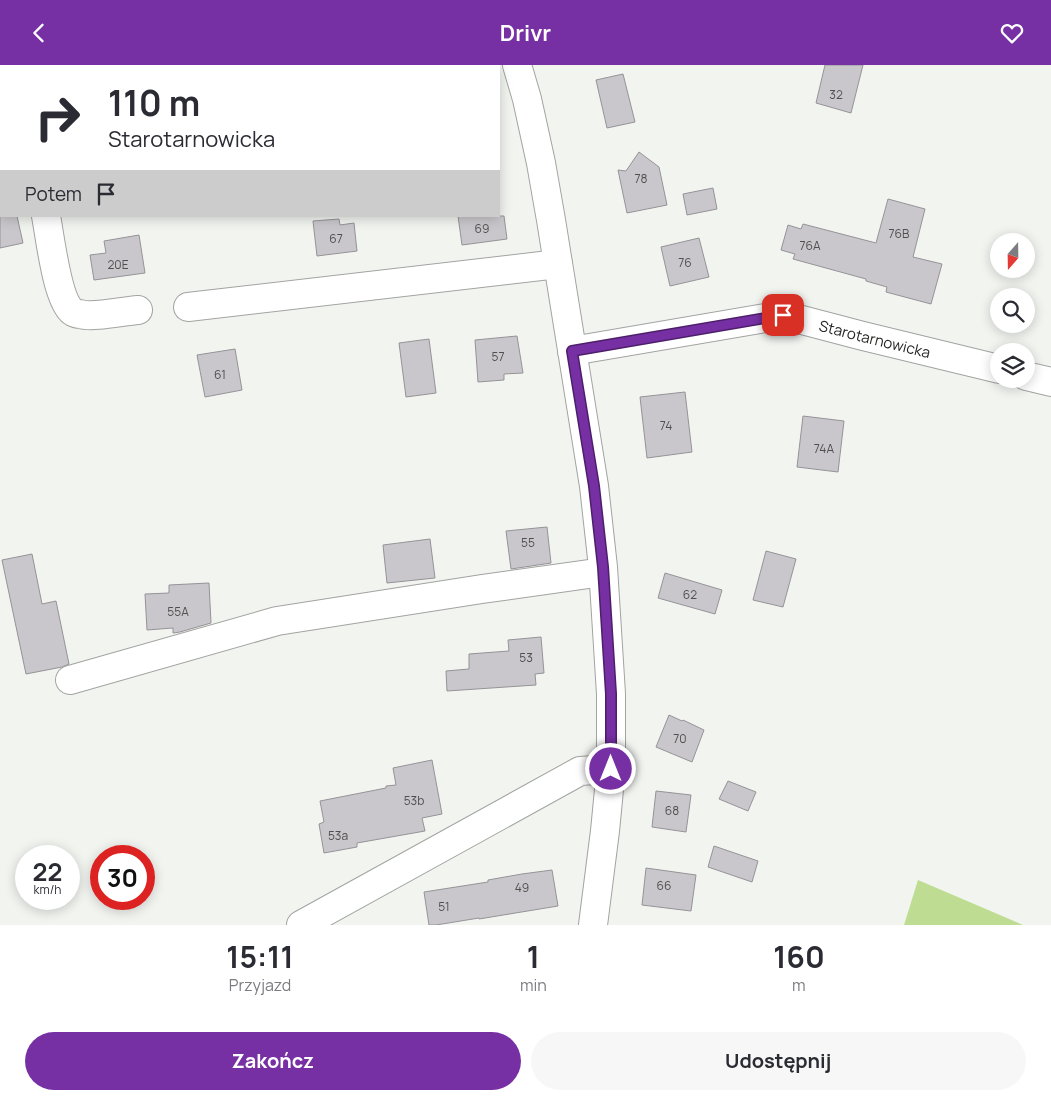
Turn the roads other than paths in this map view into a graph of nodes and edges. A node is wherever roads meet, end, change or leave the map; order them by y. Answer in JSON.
{"nodes":[{"id":1,"x":517,"y":65,"type":"edge"},
{"id":2,"x":46,"y":217,"type":"edge"},
{"id":3,"x":558,"y":264,"type":"junction"},
{"id":4,"x":188,"y":307,"type":"dead end"},
{"id":5,"x":138,"y":310,"type":"dead end"},
{"id":6,"x":572,"y":351,"type":"junction"},
{"id":7,"x":990,"y":367,"type":"edge"},
{"id":8,"x":1035,"y":378,"type":"edge"},
{"id":9,"x":1051,"y":382,"type":"edge"},
{"id":10,"x":603,"y":572,"type":"junction"},
{"id":11,"x":70,"y":680,"type":"dead end"},
{"id":12,"x":611,"y":769,"type":"junction"},
{"id":13,"x":300,"y":925,"type":"edge"},
{"id":14,"x":593,"y":925,"type":"edge"}],
"edges":[{"from":1,"to":3,"type":"street"},
{"from":2,"to":5,"type":"street"},
{"from":3,"to":4,"type":"street"},
{"from":3,"to":6,"type":"street"},
{"from":6,"to":7,"type":"street","name":"Starotarnowicka"},
{"from":6,"to":10,"type":"street"},
{"from":8,"to":9,"type":"street"},
{"from":10,"to":11,"type":"street"},
{"from":10,"to":12,"type":"street"},
{"from":12,"to":13,"type":"street"},
{"from":12,"to":14,"type":"street"}]}
